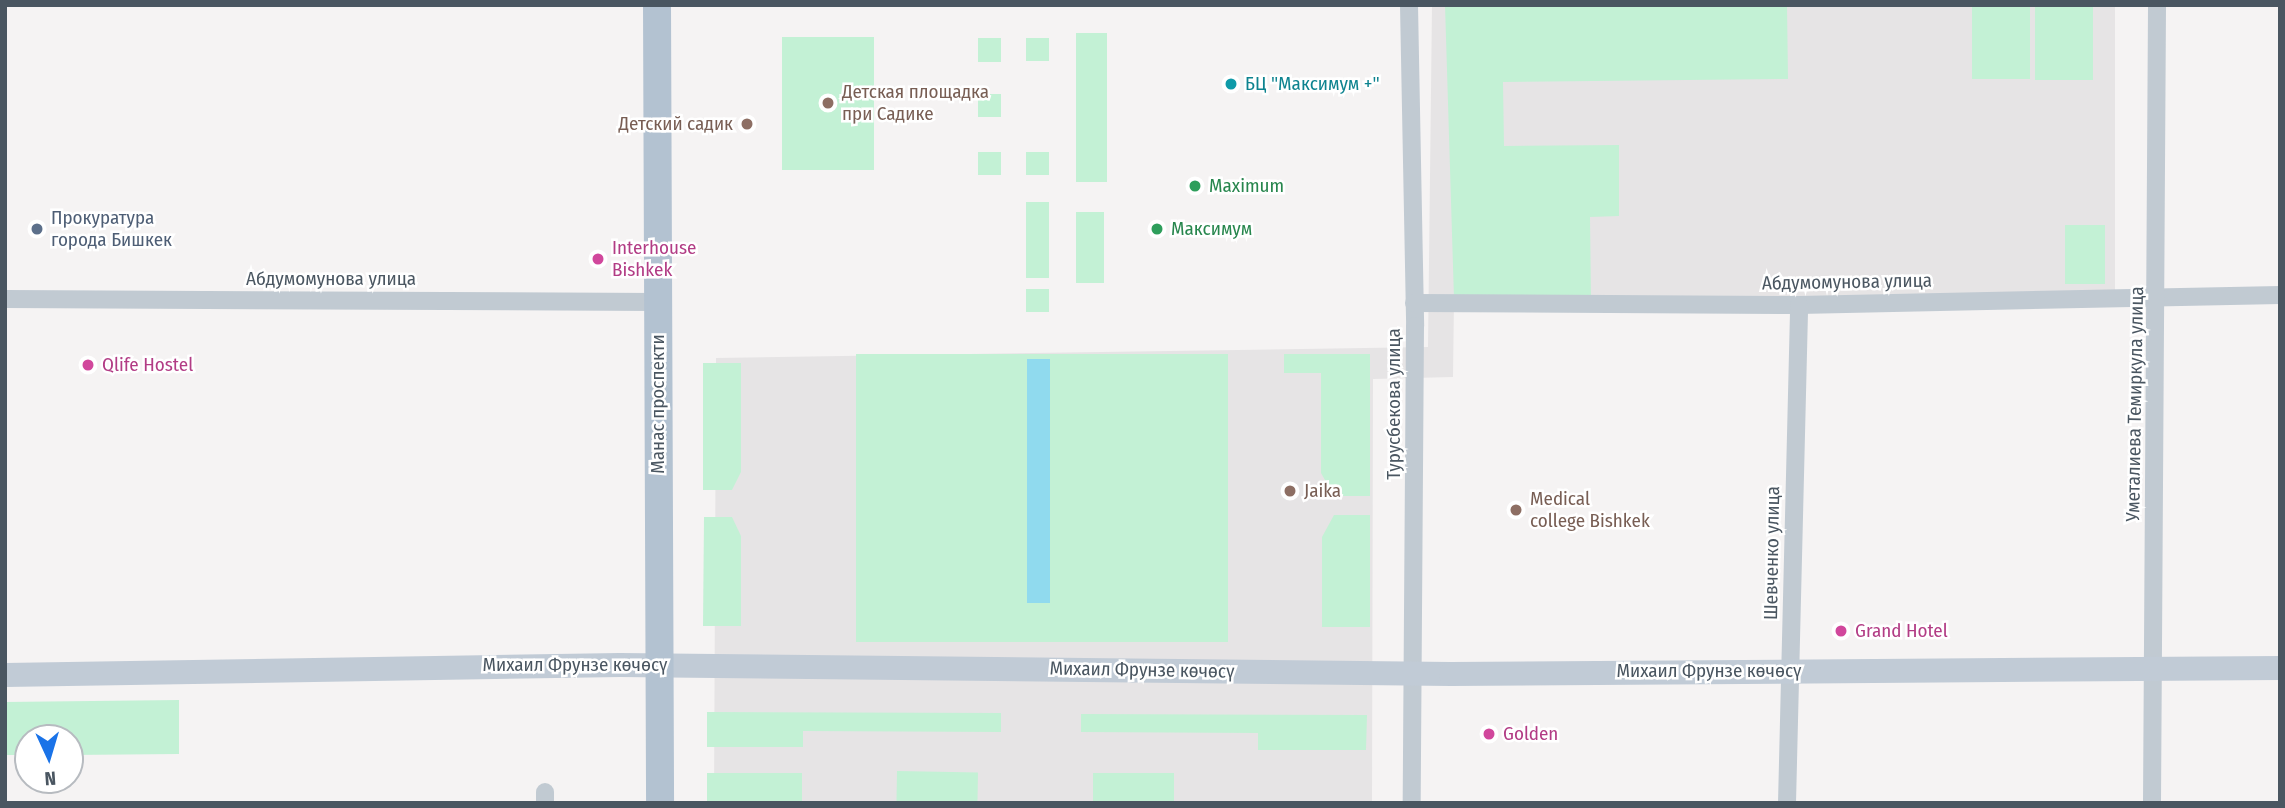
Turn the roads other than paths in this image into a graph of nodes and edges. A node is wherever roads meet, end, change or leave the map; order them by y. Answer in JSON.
{"nodes":[{"id":1,"x":657,"y":5,"type":"edge"},
{"id":2,"x":1409,"y":5,"type":"edge"},
{"id":3,"x":2157,"y":5,"type":"edge"},
{"id":4,"x":2280,"y":295,"type":"edge"},
{"id":5,"x":5,"y":299,"type":"edge"},
{"id":6,"x":2157,"y":299,"type":"junction"},
{"id":7,"x":657,"y":302,"type":"junction"},
{"id":8,"x":1414,"y":303,"type":"junction"},
{"id":9,"x":1799,"y":305,"type":"junction"},
{"id":10,"x":659,"y":664,"type":"junction"},
{"id":11,"x":2153,"y":668,"type":"junction"},
{"id":12,"x":2280,"y":668,"type":"edge"},
{"id":13,"x":1790,"y":671,"type":"junction"},
{"id":14,"x":1414,"y":673,"type":"junction"},
{"id":15,"x":5,"y":675,"type":"edge"},
{"id":16,"x":660,"y":803,"type":"edge"},
{"id":17,"x":1412,"y":803,"type":"edge"},
{"id":18,"x":1787,"y":803,"type":"edge"},
{"id":19,"x":2152,"y":803,"type":"edge"}],
"edges":[{"from":1,"to":7,"type":"main road","name":"Манас проспекти"},
{"from":2,"to":8,"type":"street","name":"Турусбекова улица"},
{"from":3,"to":6,"type":"street","name":"Уметалиева Темиркула улица"},
{"from":4,"to":6,"type":"street","name":"Абдумомунова улица"},
{"from":5,"to":7,"type":"street","name":"Абдумомунова улица"},
{"from":6,"to":9,"type":"street","name":"Абдумомунова улица"},
{"from":6,"to":11,"type":"street","name":"Уметалиева Темиркула улица"},
{"from":7,"to":10,"type":"main road","name":"Манас проспекти"},
{"from":8,"to":9,"type":"street","name":"Абдумомунова улица"},
{"from":8,"to":14,"type":"street","name":"Турусбекова улица"},
{"from":9,"to":13,"type":"street","name":"Шевченко улица"},
{"from":10,"to":14,"type":"main road","name":"Михаил Фрунзе көчөсү"},
{"from":10,"to":15,"type":"main road","name":"Михаил Фрунзе көчөсү"},
{"from":10,"to":16,"type":"main road","name":"Манас проспекти"},
{"from":11,"to":12,"type":"main road","name":"Михаил Фрунзе көчөсү"},
{"from":11,"to":13,"type":"main road","name":"Михаил Фрунзе көчөсү"},
{"from":11,"to":19,"type":"street","name":"Уметалиева Темиркула улица"},
{"from":13,"to":14,"type":"main road","name":"Михаил Фрунзе көчөсү"},
{"from":13,"to":18,"type":"street","name":"Шевченко улица"},
{"from":14,"to":17,"type":"street","name":"Турусбекова улица"}]}
